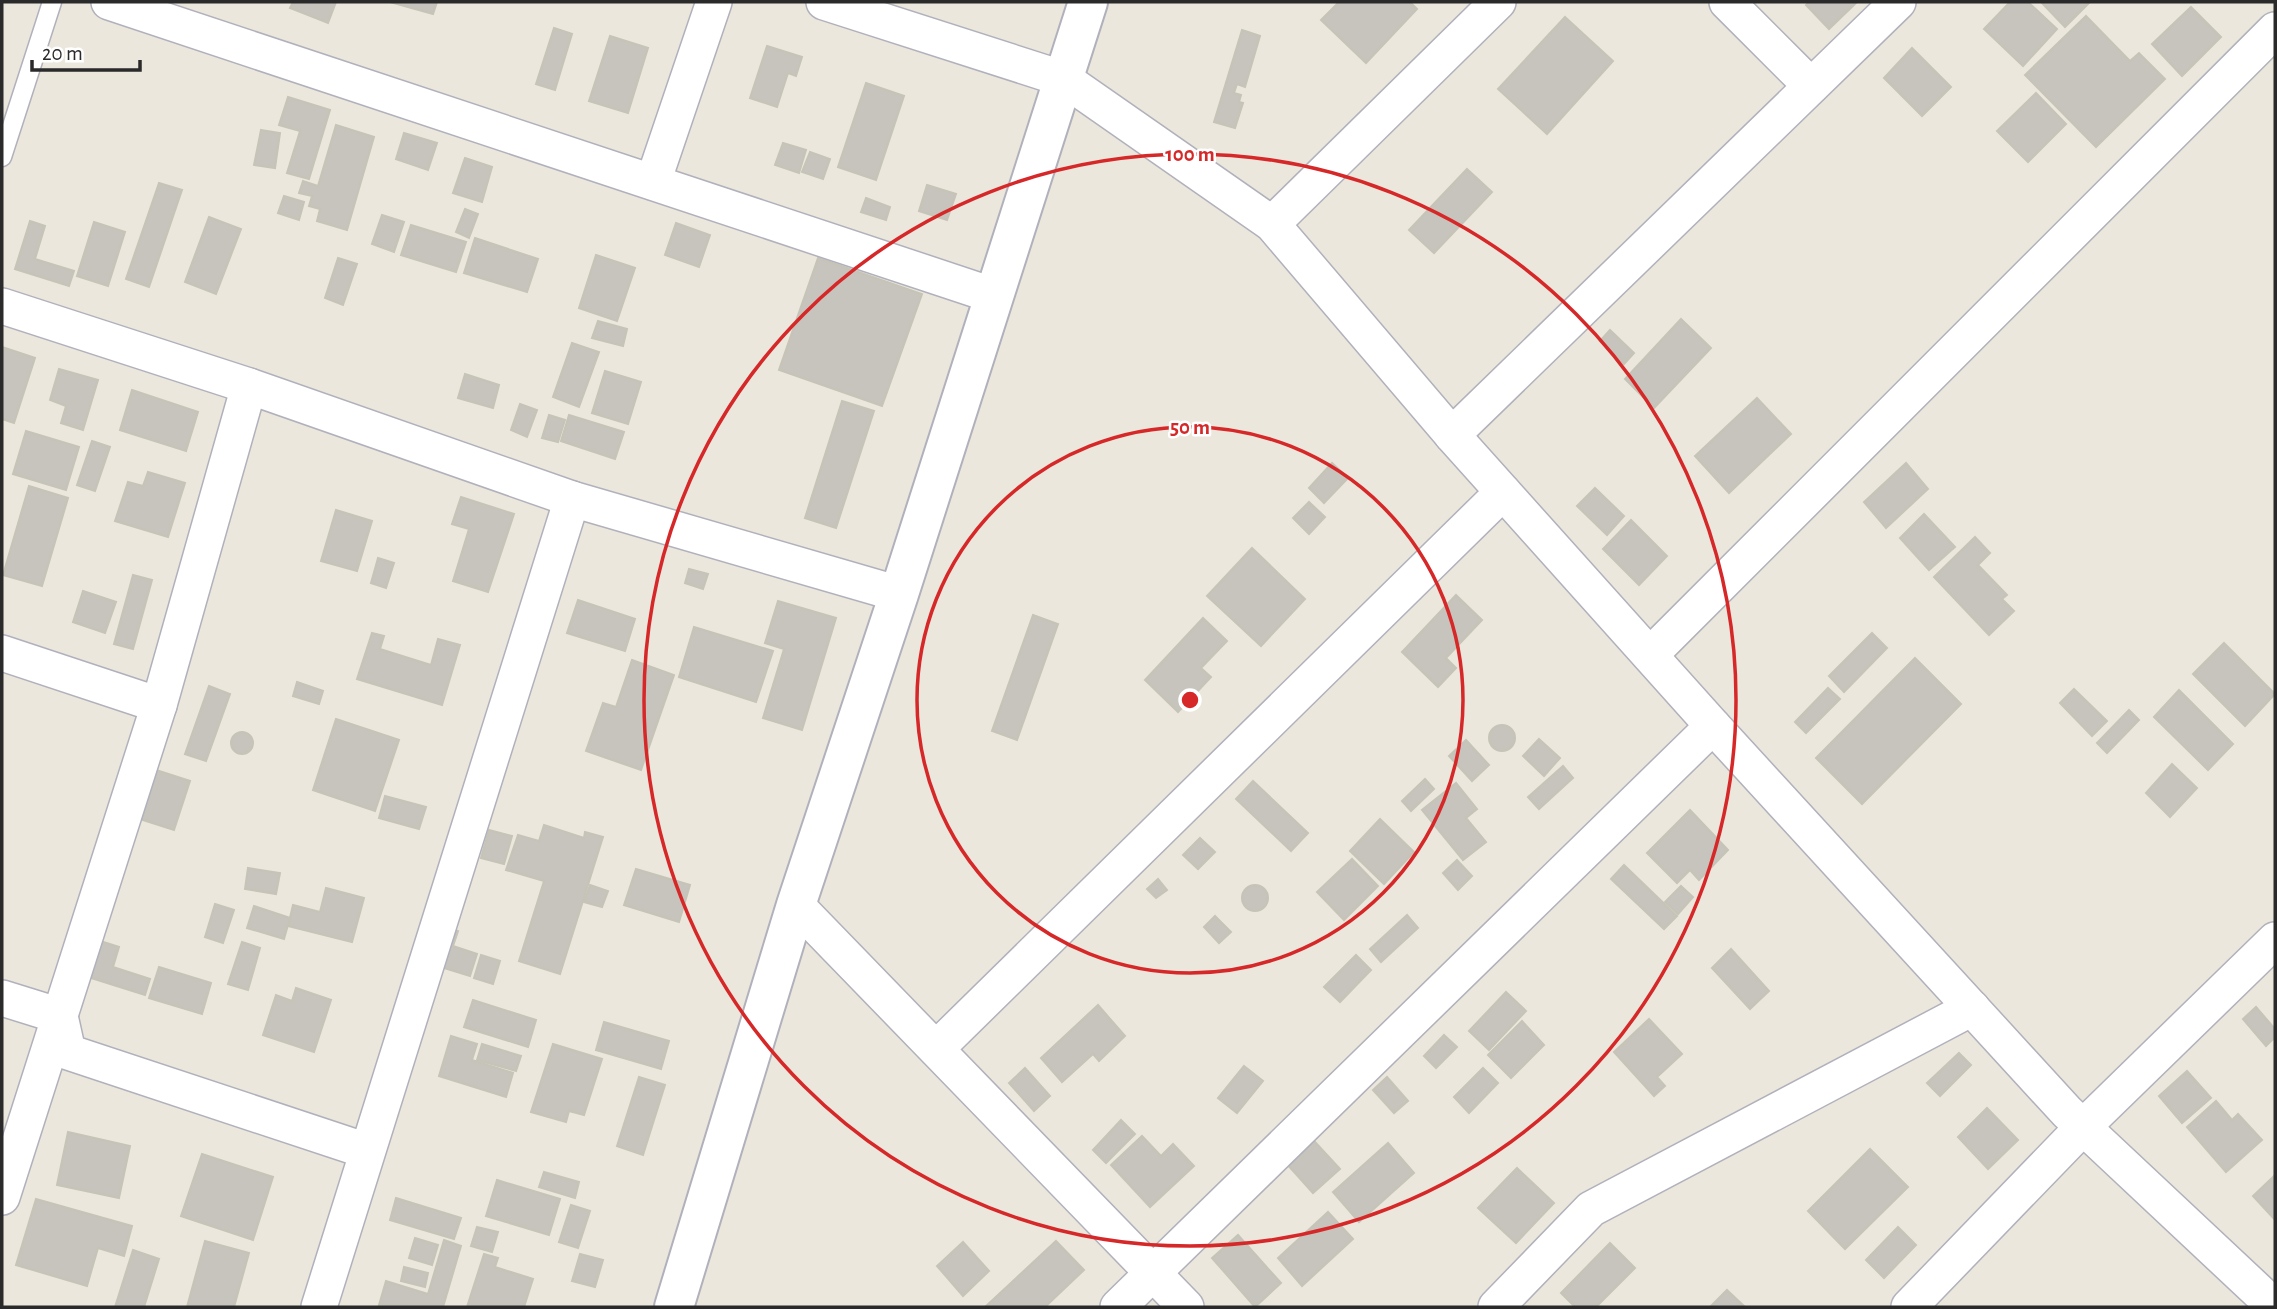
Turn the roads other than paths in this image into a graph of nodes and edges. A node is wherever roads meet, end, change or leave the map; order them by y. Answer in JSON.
{"nodes":[{"id":1,"x":52,"y":2,"type":"edge"},
{"id":2,"x":108,"y":2,"type":"edge"},
{"id":3,"x":714,"y":2,"type":"edge"},
{"id":4,"x":824,"y":2,"type":"edge"},
{"id":5,"x":1088,"y":2,"type":"edge"},
{"id":6,"x":1498,"y":2,"type":"edge"},
{"id":7,"x":1727,"y":2,"type":"edge"},
{"id":8,"x":1898,"y":2,"type":"edge"},
{"id":9,"x":2275,"y":30,"type":"edge"},
{"id":10,"x":1064,"y":79,"type":"junction"},
{"id":11,"x":1811,"y":86,"type":"junction"},
{"id":12,"x":2,"y":157,"type":"edge"},
{"id":13,"x":653,"y":182,"type":"junction"},
{"id":14,"x":1272,"y":224,"type":"junction"},
{"id":15,"x":995,"y":296,"type":"junction"},
{"id":16,"x":2,"y":306,"type":"edge"},
{"id":17,"x":249,"y":386,"type":"junction"},
{"id":18,"x":1451,"y":435,"type":"junction"},
{"id":19,"x":1503,"y":492,"type":"junction"},
{"id":20,"x":572,"y":499,"type":"junction"},
{"id":21,"x":900,"y":594,"type":"junction"},
{"id":22,"x":2,"y":653,"type":"edge"},
{"id":23,"x":1650,"y":655,"type":"junction"},
{"id":24,"x":159,"y":705,"type":"junction"},
{"id":25,"x":1713,"y":726,"type":"junction"},
{"id":26,"x":796,"y":905,"type":"junction"},
{"id":27,"x":2275,"y":940,"type":"edge"},
{"id":28,"x":2,"y":998,"type":"edge"},
{"id":29,"x":1972,"y":1008,"type":"junction"},
{"id":30,"x":60,"y":1016,"type":"junction"},
{"id":31,"x":937,"y":1048,"type":"junction"},
{"id":32,"x":2083,"y":1127,"type":"junction"},
{"id":33,"x":367,"y":1151,"type":"junction"},
{"id":34,"x":2,"y":1198,"type":"edge"},
{"id":35,"x":1152,"y":1273,"type":"junction"},
{"id":36,"x":319,"y":1307,"type":"edge"},
{"id":37,"x":674,"y":1307,"type":"edge"},
{"id":38,"x":1118,"y":1307,"type":"edge"},
{"id":39,"x":1186,"y":1307,"type":"edge"},
{"id":40,"x":1496,"y":1307,"type":"edge"},
{"id":41,"x":1909,"y":1307,"type":"edge"},
{"id":42,"x":2275,"y":1307,"type":"edge"}],
"edges":[{"from":1,"to":12,"type":"lane"},
{"from":2,"to":13,"type":"street"},
{"from":3,"to":13,"type":"street"},
{"from":4,"to":10,"type":"street"},
{"from":5,"to":10,"type":"street"},
{"from":6,"to":14,"type":"street"},
{"from":7,"to":11,"type":"street"},
{"from":8,"to":11,"type":"street"},
{"from":9,"to":23,"type":"street"},
{"from":10,"to":14,"type":"street"},
{"from":10,"to":15,"type":"street"},
{"from":11,"to":18,"type":"street"},
{"from":13,"to":15,"type":"street"},
{"from":14,"to":18,"type":"street"},
{"from":15,"to":21,"type":"street"},
{"from":16,"to":17,"type":"street"},
{"from":17,"to":20,"type":"street"},
{"from":17,"to":24,"type":"street"},
{"from":18,"to":19,"type":"street"},
{"from":19,"to":23,"type":"street"},
{"from":19,"to":31,"type":"street"},
{"from":20,"to":21,"type":"street"},
{"from":20,"to":33,"type":"street"},
{"from":21,"to":26,"type":"street"},
{"from":22,"to":24,"type":"street"},
{"from":23,"to":25,"type":"street"},
{"from":24,"to":30,"type":"street"},
{"from":25,"to":29,"type":"street"},
{"from":25,"to":35,"type":"street"},
{"from":26,"to":31,"type":"street"},
{"from":26,"to":37,"type":"street"},
{"from":27,"to":32,"type":"street"},
{"from":28,"to":30,"type":"street"},
{"from":29,"to":32,"type":"street"},
{"from":29,"to":40,"type":"street"},
{"from":30,"to":33,"type":"street"},
{"from":30,"to":34,"type":"street"},
{"from":31,"to":35,"type":"street"},
{"from":32,"to":41,"type":"street"},
{"from":32,"to":42,"type":"street"},
{"from":33,"to":36,"type":"street"},
{"from":35,"to":38,"type":"street"},
{"from":35,"to":39,"type":"street"}]}
